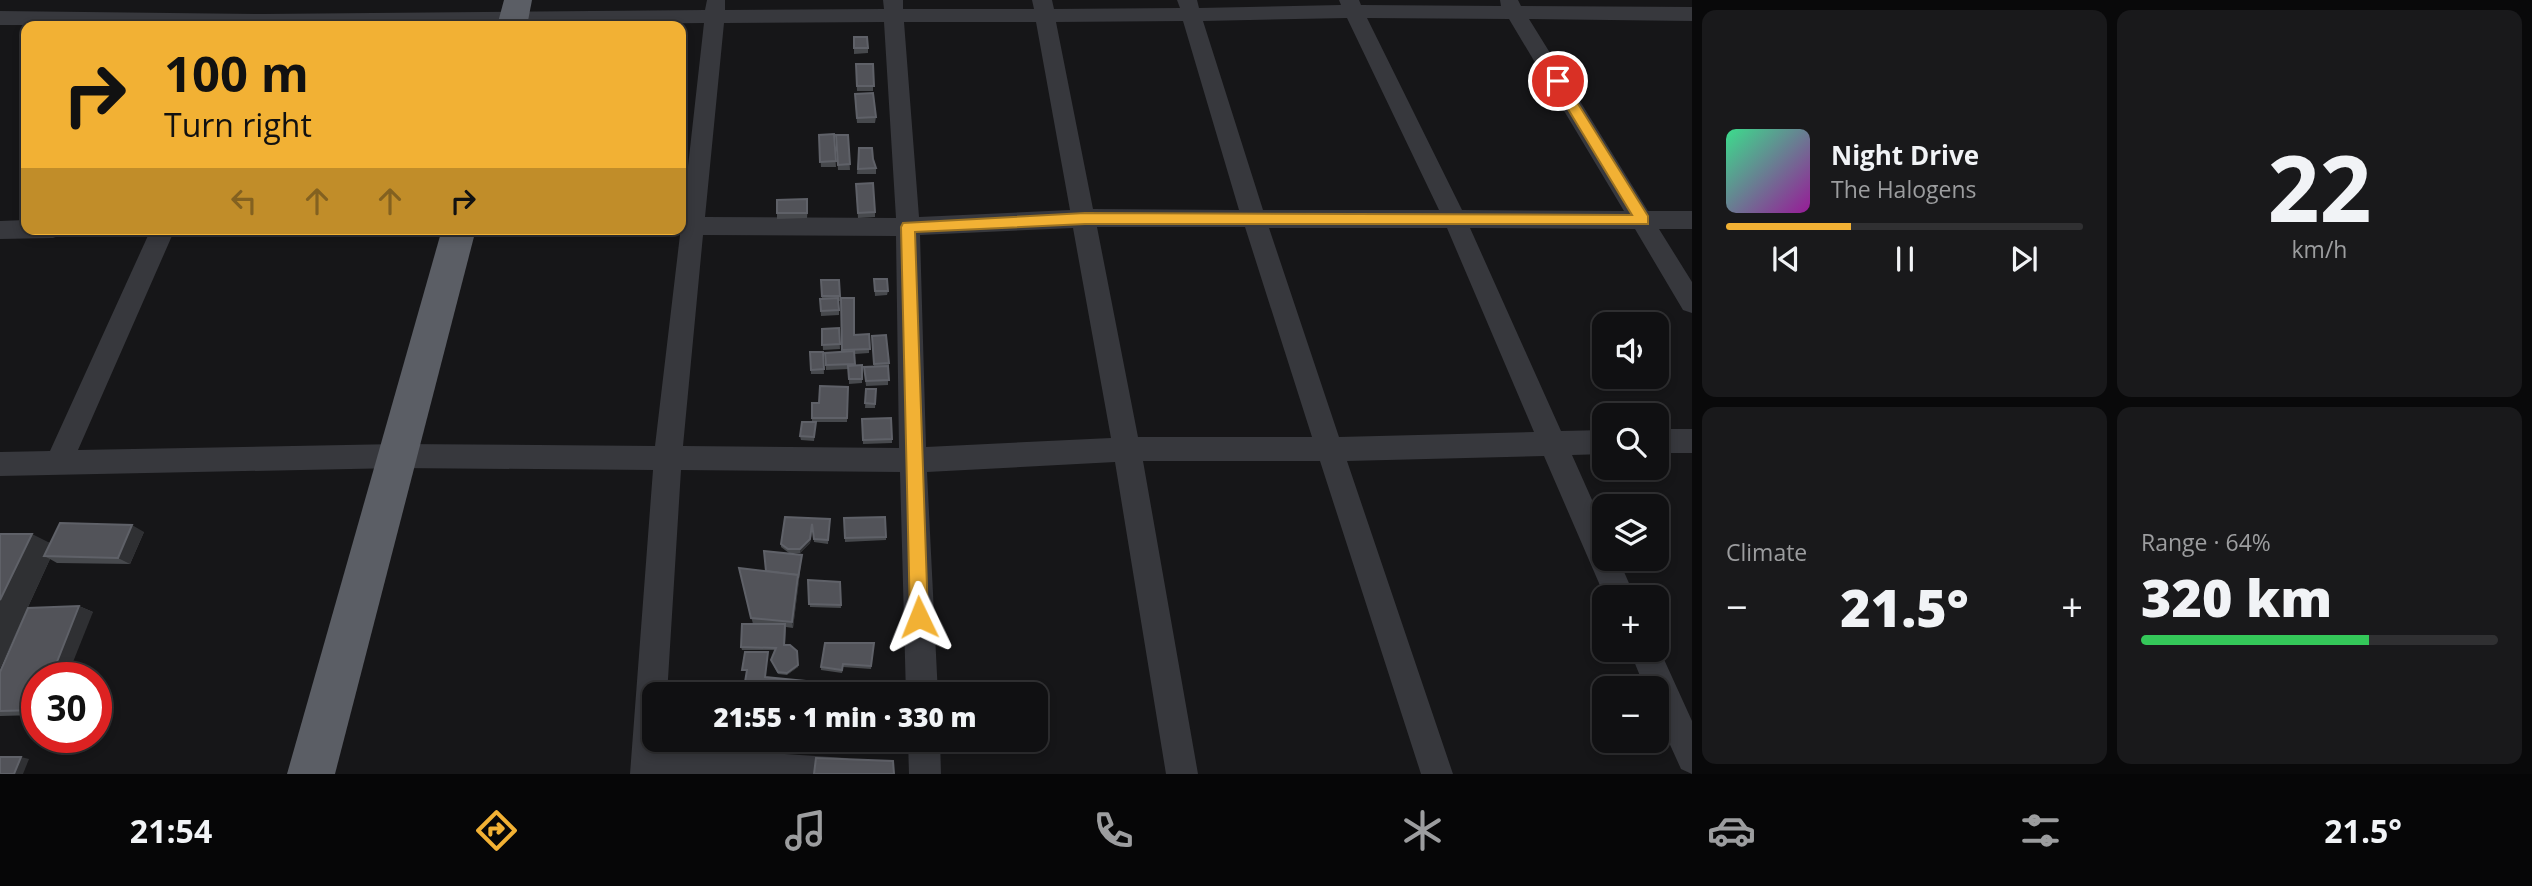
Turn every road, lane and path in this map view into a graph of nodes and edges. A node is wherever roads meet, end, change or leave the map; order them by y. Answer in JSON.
{"nodes":[{"id":1,"x":21,"y":0,"type":"edge"},
{"id":2,"x":273,"y":0,"type":"edge"},
{"id":3,"x":1352,"y":6,"type":"edge"},
{"id":4,"x":1512,"y":6,"type":"edge"},
{"id":5,"x":893,"y":7,"type":"edge"},
{"id":6,"x":1189,"y":7,"type":"edge"},
{"id":7,"x":715,"y":8,"type":"edge"},
{"id":8,"x":1043,"y":8,"type":"edge"},
{"id":9,"x":1679,"y":9,"type":"edge"},
{"id":10,"x":515,"y":14,"type":"edge"},
{"id":11,"x":263,"y":21,"type":"edge"},
{"id":12,"x":338,"y":21,"type":"edge"},
{"id":13,"x":4,"y":23,"type":"edge"},
{"id":14,"x":1692,"y":34,"type":"edge"},
{"id":15,"x":1085,"y":218,"type":"junction"},
{"id":16,"x":1254,"y":219,"type":"junction"},
{"id":17,"x":1455,"y":220,"type":"junction"},
{"id":18,"x":1643,"y":220,"type":"junction"},
{"id":19,"x":1692,"y":220,"type":"edge"},
{"id":20,"x":686,"y":226,"type":"edge"},
{"id":21,"x":908,"y":227,"type":"junction"},
{"id":22,"x":0,"y":230,"type":"edge"},
{"id":23,"x":21,"y":230,"type":"edge"},
{"id":24,"x":160,"y":235,"type":"edge"},
{"id":25,"x":457,"y":235,"type":"edge"},
{"id":26,"x":685,"y":235,"type":"edge"},
{"id":27,"x":1692,"y":303,"type":"edge"},
{"id":28,"x":1669,"y":441,"type":"edge"},
{"id":29,"x":1692,"y":441,"type":"edge"},
{"id":30,"x":1592,"y":442,"type":"edge"},
{"id":31,"x":1552,"y":443,"type":"junction"},
{"id":32,"x":1127,"y":449,"type":"junction"},
{"id":33,"x":1329,"y":449,"type":"junction"},
{"id":34,"x":398,"y":456,"type":"junction"},
{"id":35,"x":668,"y":456,"type":"junction"},
{"id":36,"x":913,"y":460,"type":"junction"},
{"id":37,"x":59,"y":462,"type":"junction"},
{"id":38,"x":0,"y":464,"type":"edge"},
{"id":39,"x":1615,"y":585,"type":"edge"},
{"id":40,"x":1650,"y":662,"type":"edge"},
{"id":41,"x":922,"y":682,"type":"edge"},
{"id":42,"x":924,"y":752,"type":"edge"},
{"id":43,"x":1692,"y":758,"type":"edge"},
{"id":44,"x":646,"y":768,"type":"edge"},
{"id":45,"x":310,"y":774,"type":"edge"},
{"id":46,"x":846,"y":774,"type":"edge"},
{"id":47,"x":925,"y":774,"type":"edge"},
{"id":48,"x":1182,"y":774,"type":"edge"},
{"id":49,"x":1437,"y":774,"type":"edge"}],
"edges":[{"from":1,"to":13,"type":"street"},
{"from":2,"to":11,"type":"street"},
{"from":3,"to":4,"type":"street"},
{"from":3,"to":6,"type":"street"},
{"from":3,"to":17,"type":"street"},
{"from":4,"to":9,"type":"street"},
{"from":4,"to":18,"type":"street"},
{"from":5,"to":7,"type":"street"},
{"from":5,"to":8,"type":"street"},
{"from":5,"to":21,"type":"street"},
{"from":6,"to":8,"type":"street"},
{"from":6,"to":16,"type":"street"},
{"from":7,"to":10,"type":"street"},
{"from":7,"to":20,"type":"street"},
{"from":8,"to":15,"type":"street"},
{"from":9,"to":14,"type":"street"},
{"from":10,"to":12,"type":"street"},
{"from":15,"to":16,"type":"street"},
{"from":15,"to":21,"type":"street"},
{"from":15,"to":32,"type":"street"},
{"from":16,"to":17,"type":"street"},
{"from":16,"to":33,"type":"street"},
{"from":17,"to":18,"type":"street"},
{"from":17,"to":31,"type":"street"},
{"from":18,"to":19,"type":"street"},
{"from":18,"to":27,"type":"street"},
{"from":20,"to":21,"type":"street"},
{"from":21,"to":36,"type":"street"},
{"from":22,"to":23,"type":"street"},
{"from":24,"to":37,"type":"street"},
{"from":25,"to":34,"type":"highway"},
{"from":26,"to":35,"type":"street"},
{"from":28,"to":29,"type":"street"},
{"from":30,"to":31,"type":"street"},
{"from":31,"to":33,"type":"street"},
{"from":31,"to":39,"type":"street"},
{"from":32,"to":33,"type":"street"},
{"from":32,"to":36,"type":"street"},
{"from":32,"to":48,"type":"street"},
{"from":33,"to":49,"type":"street"},
{"from":34,"to":35,"type":"street"},
{"from":34,"to":37,"type":"street"},
{"from":34,"to":45,"type":"highway"},
{"from":35,"to":36,"type":"street"},
{"from":35,"to":44,"type":"street"},
{"from":36,"to":41,"type":"street"},
{"from":37,"to":38,"type":"street"},
{"from":40,"to":43,"type":"street"},
{"from":42,"to":47,"type":"street"},
{"from":44,"to":46,"type":"street"}]}
